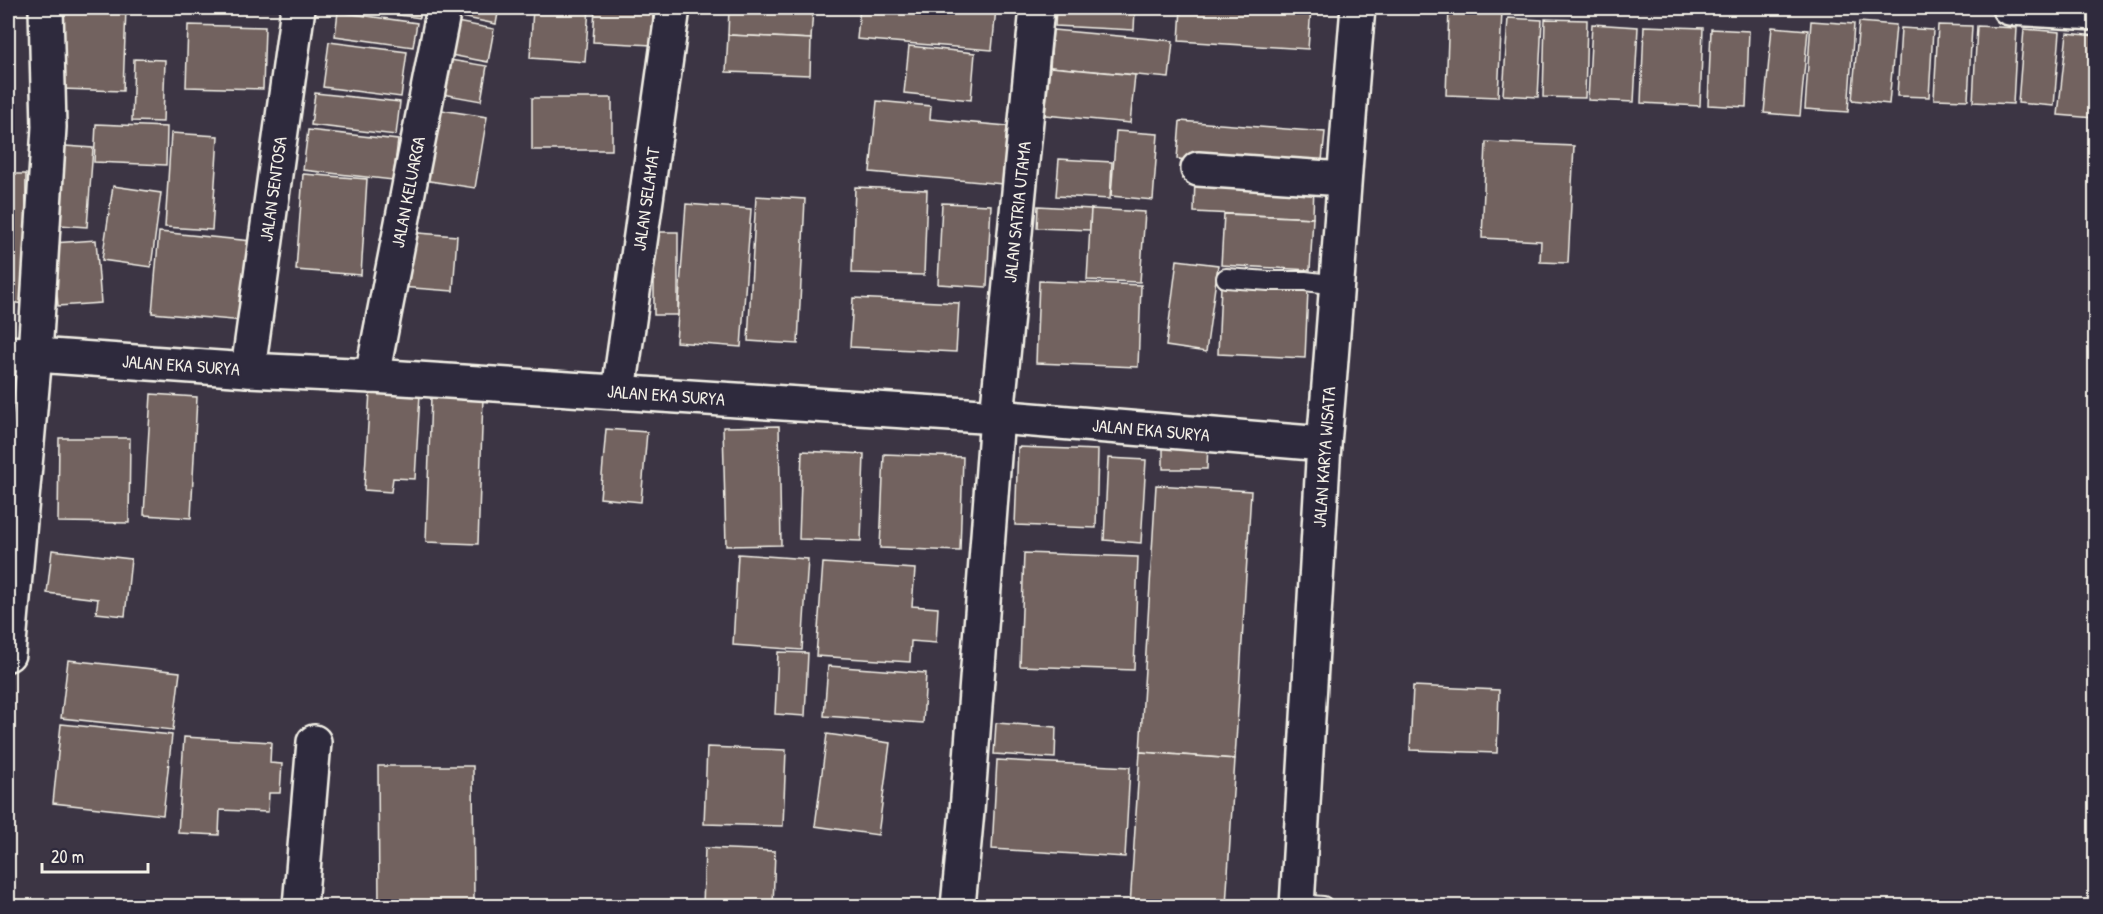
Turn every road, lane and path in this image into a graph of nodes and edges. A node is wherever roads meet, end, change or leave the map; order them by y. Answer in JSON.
{"nodes":[{"id":1,"x":46,"y":8,"type":"edge"},
{"id":2,"x":298,"y":8,"type":"edge"},
{"id":3,"x":444,"y":8,"type":"edge"},
{"id":4,"x":673,"y":8,"type":"edge"},
{"id":5,"x":1037,"y":8,"type":"edge"},
{"id":6,"x":1358,"y":8,"type":"edge"},
{"id":7,"x":2009,"y":8,"type":"edge"},
{"id":8,"x":2057,"y":9,"type":"edge"},
{"id":9,"x":2096,"y":13,"type":"edge"},
{"id":10,"x":1198,"y":169,"type":"dead end"},
{"id":11,"x":1343,"y":179,"type":"junction"},
{"id":12,"x":1226,"y":278,"type":"dead end"},
{"id":13,"x":1338,"y":285,"type":"junction"},
{"id":14,"x":21,"y":354,"type":"edge"},
{"id":15,"x":248,"y":370,"type":"junction"},
{"id":16,"x":372,"y":376,"type":"junction"},
{"id":17,"x":620,"y":392,"type":"junction"},
{"id":18,"x":997,"y":417,"type":"junction"},
{"id":19,"x":1324,"y":444,"type":"junction"},
{"id":20,"x":8,"y":654,"type":"edge"},
{"id":21,"x":314,"y":742,"type":"dead end"},
{"id":22,"x":300,"y":906,"type":"edge"},
{"id":23,"x":958,"y":906,"type":"edge"},
{"id":24,"x":1306,"y":906,"type":"edge"}],
"edges":[{"from":1,"to":14,"type":"street"},
{"from":2,"to":15,"type":"street","name":"JALAN SENTOSA"},
{"from":3,"to":16,"type":"street","name":"JALAN KELUARGA"},
{"from":4,"to":17,"type":"street","name":"JALAN SELAMAT"},
{"from":5,"to":18,"type":"street","name":"JALAN SATRIA UTAMA"},
{"from":6,"to":11,"type":"street","name":"JALAN KARYA WISATA"},
{"from":7,"to":8,"type":"street"},
{"from":8,"to":9,"type":"street"},
{"from":10,"to":11,"type":"street"},
{"from":11,"to":13,"type":"street","name":"JALAN KARYA WISATA"},
{"from":12,"to":13,"type":"lane"},
{"from":13,"to":19,"type":"street","name":"JALAN KARYA WISATA"},
{"from":14,"to":15,"type":"street","name":"JALAN EKA SURYA"},
{"from":14,"to":20,"type":"street"},
{"from":15,"to":16,"type":"street","name":"JALAN EKA SURYA"},
{"from":16,"to":17,"type":"street","name":"JALAN EKA SURYA"},
{"from":17,"to":18,"type":"street","name":"JALAN EKA SURYA"},
{"from":18,"to":19,"type":"street","name":"JALAN EKA SURYA"},
{"from":18,"to":23,"type":"street","name":"JALAN SATRIA UTAMA"},
{"from":19,"to":24,"type":"street","name":"JALAN KARYA WISATA"},
{"from":21,"to":22,"type":"street"}]}
